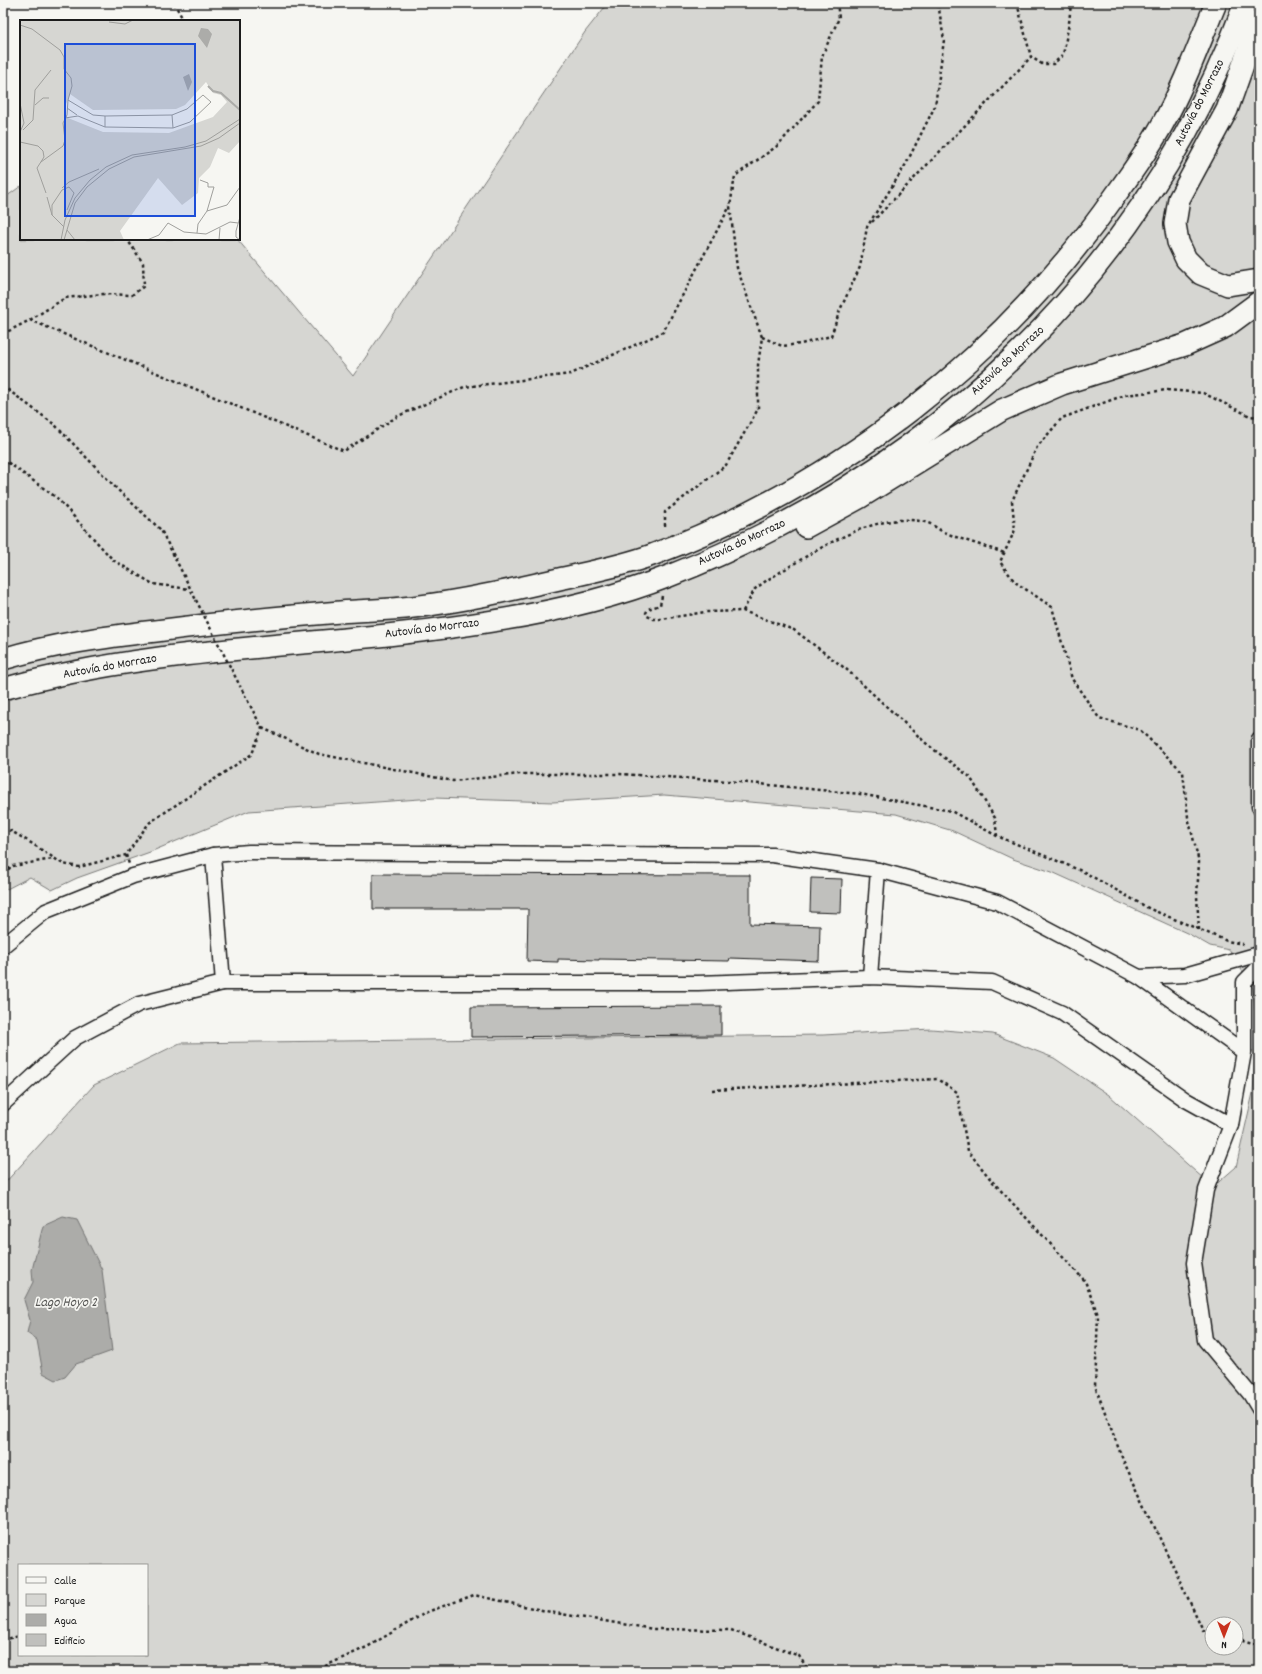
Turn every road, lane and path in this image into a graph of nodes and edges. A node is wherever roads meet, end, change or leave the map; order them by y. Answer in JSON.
{"nodes":[{"id":1,"x":174,"y":3,"type":"edge"},
{"id":2,"x":837,"y":3,"type":"edge"},
{"id":3,"x":938,"y":3,"type":"edge"},
{"id":4,"x":1017,"y":3,"type":"edge"},
{"id":5,"x":1070,"y":3,"type":"edge"},
{"id":6,"x":1216,"y":3,"type":"edge"},
{"id":7,"x":1245,"y":3,"type":"edge"},
{"id":8,"x":183,"y":20,"type":"edge"},
{"id":9,"x":1259,"y":20,"type":"edge"},
{"id":10,"x":1031,"y":57,"type":"junction"},
{"id":11,"x":730,"y":206,"type":"junction"},
{"id":12,"x":867,"y":227,"type":"junction"},
{"id":13,"x":128,"y":240,"type":"edge"},
{"id":14,"x":1259,"y":280,"type":"edge"},
{"id":15,"x":1259,"y":302,"type":"edge"},
{"id":16,"x":30,"y":320,"type":"junction"},
{"id":17,"x":3,"y":334,"type":"edge"},
{"id":18,"x":762,"y":337,"type":"junction"},
{"id":19,"x":3,"y":386,"type":"edge"},
{"id":20,"x":1259,"y":417,"type":"edge"},
{"id":21,"x":3,"y":459,"type":"edge"},
{"id":22,"x":665,"y":526,"type":"dead end"},
{"id":23,"x":1004,"y":553,"type":"junction"},
{"id":24,"x":668,"y":585,"type":"junction"},
{"id":25,"x":190,"y":588,"type":"junction"},
{"id":26,"x":743,"y":611,"type":"junction"},
{"id":27,"x":3,"y":659,"type":"edge"},
{"id":28,"x":3,"y":690,"type":"edge"},
{"id":29,"x":262,"y":728,"type":"junction"},
{"id":30,"x":1259,"y":739,"type":"edge"},
{"id":31,"x":1259,"y":807,"type":"edge"},
{"id":32,"x":3,"y":829,"type":"edge"},
{"id":33,"x":997,"y":836,"type":"junction"},
{"id":34,"x":213,"y":855,"type":"junction"},
{"id":35,"x":53,"y":858,"type":"junction"},
{"id":36,"x":878,"y":870,"type":"junction"},
{"id":37,"x":3,"y":873,"type":"edge"},
{"id":38,"x":1199,"y":930,"type":"junction"},
{"id":39,"x":1246,"y":944,"type":"dead end"},
{"id":40,"x":3,"y":946,"type":"edge"},
{"id":41,"x":1259,"y":954,"type":"edge"},
{"id":42,"x":1259,"y":967,"type":"edge"},
{"id":43,"x":870,"y":977,"type":"junction"},
{"id":44,"x":1139,"y":977,"type":"junction"},
{"id":45,"x":223,"y":984,"type":"junction"},
{"id":46,"x":1244,"y":1052,"type":"junction"},
{"id":47,"x":712,"y":1090,"type":"dead end"},
{"id":48,"x":3,"y":1104,"type":"edge"},
{"id":49,"x":1231,"y":1125,"type":"junction"},
{"id":50,"x":1259,"y":1409,"type":"edge"},
{"id":51,"x":1204,"y":1630,"type":"edge"},
{"id":52,"x":18,"y":1636,"type":"edge"},
{"id":53,"x":3,"y":1640,"type":"edge"},
{"id":54,"x":1244,"y":1640,"type":"edge"},
{"id":55,"x":1259,"y":1644,"type":"edge"},
{"id":56,"x":314,"y":1671,"type":"edge"},
{"id":57,"x":809,"y":1671,"type":"edge"}],
"edges":[{"from":1,"to":8,"type":"path"},
{"from":2,"to":11,"type":"path"},
{"from":3,"to":12,"type":"path"},
{"from":4,"to":10,"type":"path"},
{"from":5,"to":10,"type":"path"},
{"from":6,"to":27,"type":"highway","name":"Autovía do Morrazo"},
{"from":7,"to":24,"type":"highway","name":"Autovía do Morrazo"},
{"from":9,"to":14,"type":"highway"},
{"from":10,"to":12,"type":"path"},
{"from":11,"to":16,"type":"path"},
{"from":11,"to":18,"type":"path"},
{"from":12,"to":18,"type":"path"},
{"from":13,"to":16,"type":"path"},
{"from":15,"to":24,"type":"highway"},
{"from":16,"to":17,"type":"path"},
{"from":18,"to":22,"type":"path"},
{"from":19,"to":25,"type":"path"},
{"from":20,"to":23,"type":"path"},
{"from":21,"to":25,"type":"path"},
{"from":23,"to":26,"type":"path"},
{"from":23,"to":38,"type":"path"},
{"from":24,"to":26,"type":"path"},
{"from":24,"to":28,"type":"highway","name":"Autovía do Morrazo"},
{"from":25,"to":29,"type":"path","bridge":true},
{"from":26,"to":33,"type":"path"},
{"from":29,"to":33,"type":"path"},
{"from":29,"to":35,"type":"path"},
{"from":30,"to":31,"type":"street"},
{"from":32,"to":35,"type":"path"},
{"from":33,"to":38,"type":"path"},
{"from":34,"to":36,"type":"street"},
{"from":34,"to":40,"type":"street"},
{"from":34,"to":45,"type":"street"},
{"from":35,"to":37,"type":"path"},
{"from":36,"to":43,"type":"street"},
{"from":36,"to":44,"type":"street"},
{"from":38,"to":39,"type":"path"},
{"from":41,"to":44,"type":"street"},
{"from":42,"to":46,"type":"street"},
{"from":43,"to":45,"type":"street"},
{"from":43,"to":49,"type":"street"},
{"from":44,"to":46,"type":"street"},
{"from":45,"to":48,"type":"street"},
{"from":46,"to":49,"type":"street"},
{"from":47,"to":51,"type":"path"},
{"from":49,"to":50,"type":"street"},
{"from":52,"to":53,"type":"path"},
{"from":54,"to":55,"type":"path"},
{"from":56,"to":57,"type":"path"}]}
